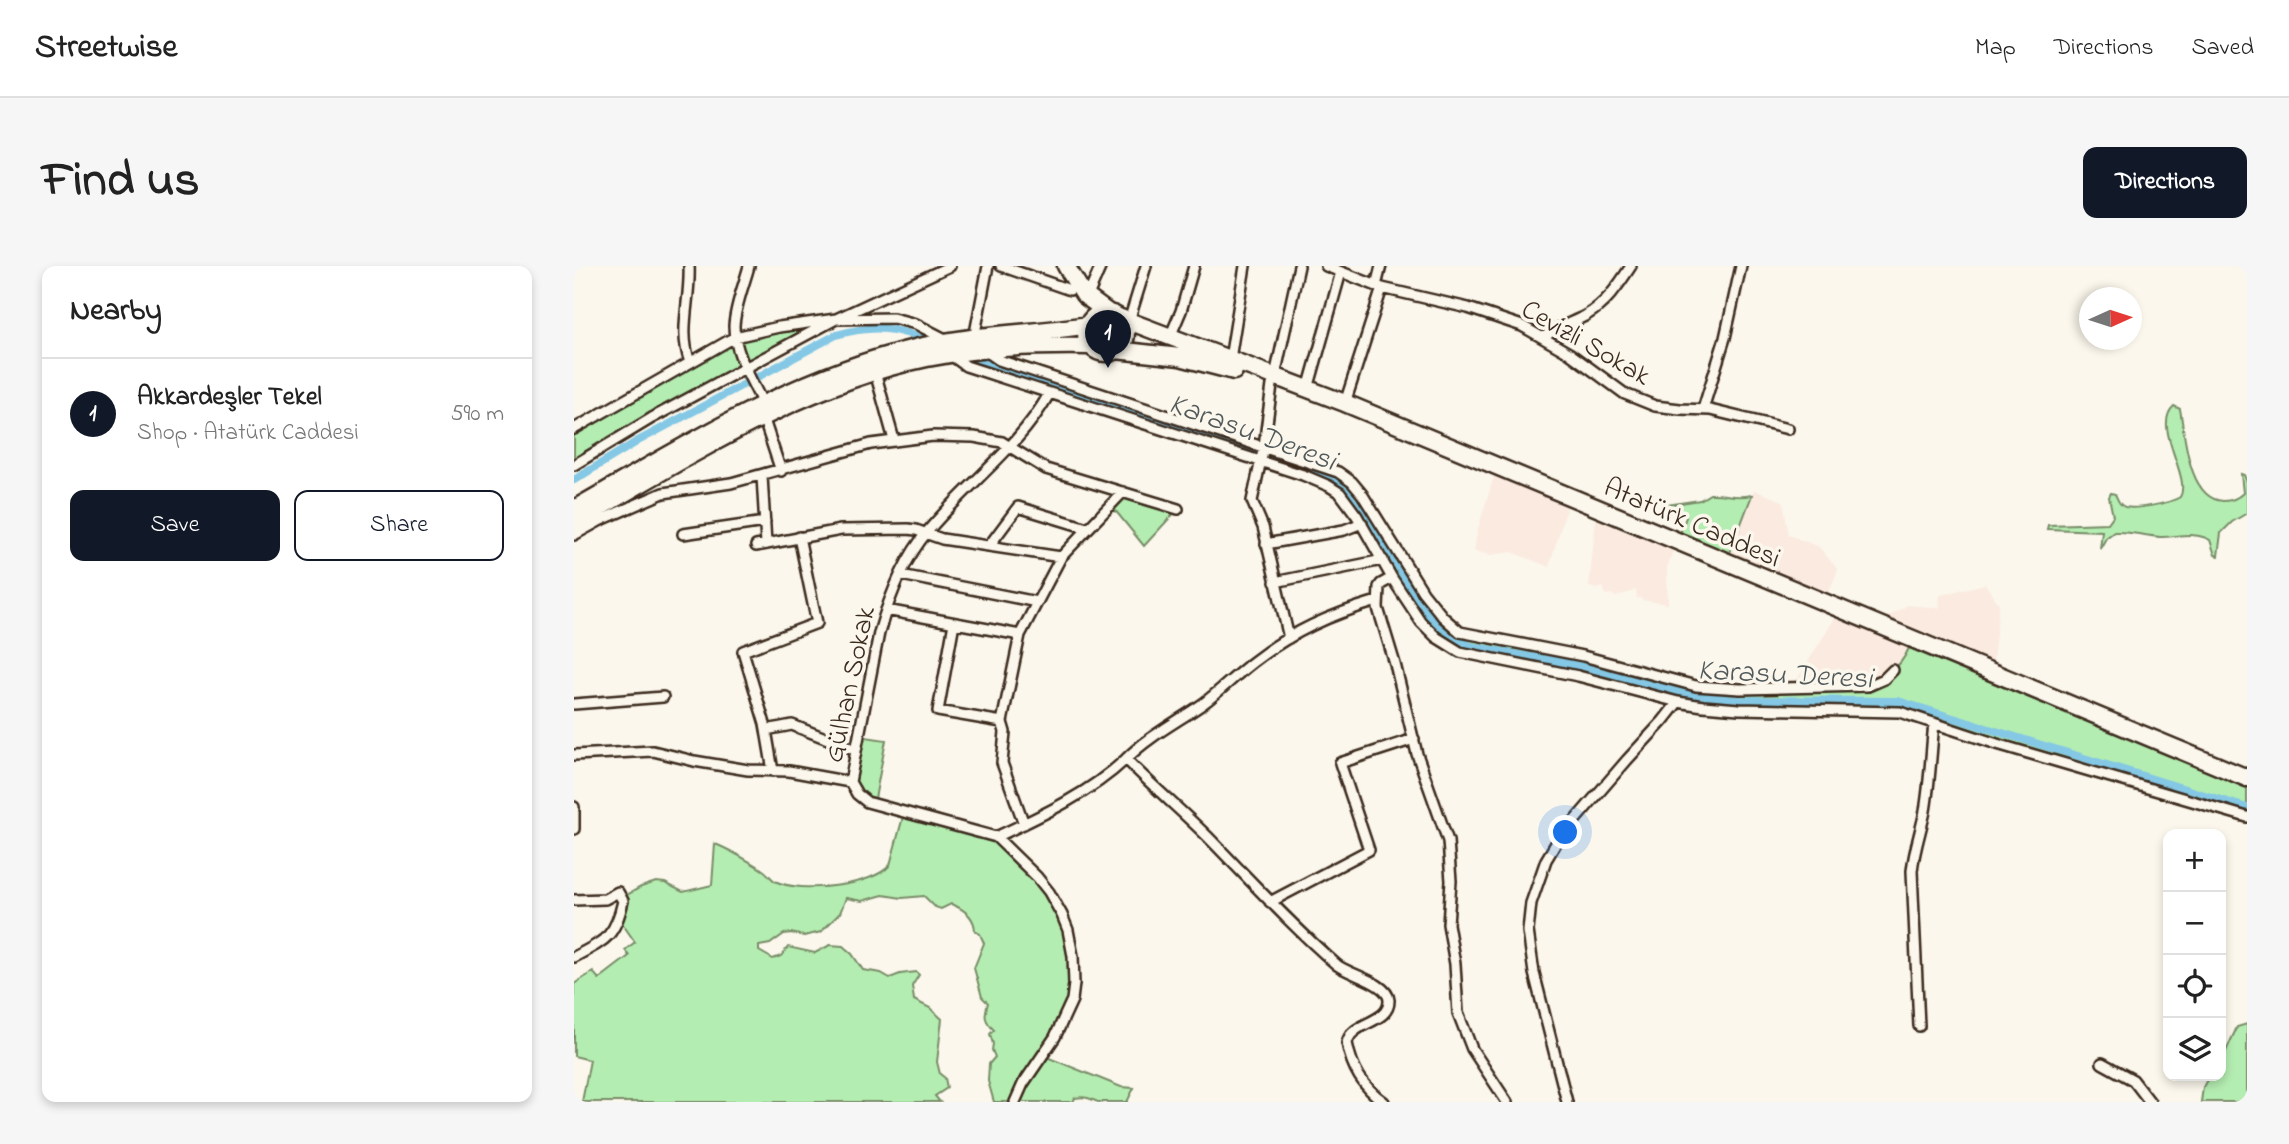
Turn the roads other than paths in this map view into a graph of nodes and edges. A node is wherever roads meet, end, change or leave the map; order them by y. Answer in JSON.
{"nodes":[{"id":1,"x":689,"y":266,"type":"edge"},
{"id":2,"x":749,"y":266,"type":"edge"},
{"id":3,"x":950,"y":266,"type":"edge"},
{"id":4,"x":988,"y":266,"type":"edge"},
{"id":5,"x":1001,"y":266,"type":"edge"},
{"id":6,"x":1058,"y":266,"type":"edge"},
{"id":7,"x":1066,"y":266,"type":"edge"},
{"id":8,"x":1101,"y":266,"type":"edge"},
{"id":9,"x":1146,"y":266,"type":"edge"},
{"id":10,"x":1194,"y":266,"type":"edge"},
{"id":11,"x":1245,"y":266,"type":"edge"},
{"id":12,"x":1299,"y":266,"type":"edge"},
{"id":13,"x":1326,"y":266,"type":"edge"},
{"id":14,"x":1381,"y":266,"type":"edge"},
{"id":15,"x":1631,"y":266,"type":"edge"},
{"id":16,"x":1741,"y":266,"type":"edge"},
{"id":17,"x":1341,"y":272,"type":"junction"},
{"id":18,"x":1379,"y":287,"type":"junction"},
{"id":19,"x":1070,"y":290,"type":"junction"},
{"id":20,"x":1087,"y":298,"type":"junction"},
{"id":21,"x":1119,"y":317,"type":"junction"},
{"id":22,"x":836,"y":319,"type":"junction"},
{"id":23,"x":1089,"y":324,"type":"junction"},
{"id":24,"x":735,"y":337,"type":"junction"},
{"id":25,"x":1170,"y":337,"type":"junction"},
{"id":26,"x":1544,"y":337,"type":"junction"},
{"id":27,"x":976,"y":344,"type":"junction"},
{"id":28,"x":1091,"y":346,"type":"junction"},
{"id":29,"x":1116,"y":350,"type":"junction"},
{"id":30,"x":946,"y":351,"type":"junction"},
{"id":31,"x":1230,"y":359,"type":"junction"},
{"id":32,"x":690,"y":362,"type":"junction"},
{"id":33,"x":747,"y":370,"type":"junction"},
{"id":34,"x":875,"y":372,"type":"junction"},
{"id":35,"x":1273,"y":380,"type":"junction"},
{"id":36,"x":1308,"y":389,"type":"junction"},
{"id":37,"x":1049,"y":394,"type":"junction"},
{"id":38,"x":1345,"y":403,"type":"junction"},
{"id":39,"x":1703,"y":409,"type":"junction"},
{"id":40,"x":763,"y":411,"type":"junction"},
{"id":41,"x":574,"y":429,"type":"edge"},
{"id":42,"x":1788,"y":429,"type":"dead end"},
{"id":43,"x":894,"y":440,"type":"junction"},
{"id":44,"x":1010,"y":446,"type":"junction"},
{"id":45,"x":1264,"y":446,"type":"junction"},
{"id":46,"x":1261,"y":462,"type":"junction"},
{"id":47,"x":574,"y":465,"type":"edge"},
{"id":48,"x":781,"y":471,"type":"junction"},
{"id":49,"x":762,"y":476,"type":"junction"},
{"id":50,"x":1123,"y":492,"type":"junction"},
{"id":51,"x":574,"y":509,"type":"edge"},
{"id":52,"x":1178,"y":509,"type":"dead end"},
{"id":53,"x":574,"y":522,"type":"edge"},
{"id":54,"x":765,"y":522,"type":"junction"},
{"id":55,"x":1362,"y":523,"type":"junction"},
{"id":56,"x":1087,"y":528,"type":"junction"},
{"id":57,"x":926,"y":533,"type":"junction"},
{"id":58,"x":683,"y":534,"type":"dead end"},
{"id":59,"x":574,"y":535,"type":"edge"},
{"id":60,"x":799,"y":537,"type":"junction"},
{"id":61,"x":766,"y":544,"type":"junction"},
{"id":62,"x":1266,"y":544,"type":"junction"},
{"id":63,"x":755,"y":546,"type":"dead end"},
{"id":64,"x":989,"y":546,"type":"junction"},
{"id":65,"x":1061,"y":557,"type":"junction"},
{"id":66,"x":1382,"y":560,"type":"junction"},
{"id":67,"x":901,"y":575,"type":"junction"},
{"id":68,"x":1392,"y":578,"type":"junction"},
{"id":69,"x":1275,"y":582,"type":"junction"},
{"id":70,"x":1377,"y":601,"type":"junction"},
{"id":71,"x":1037,"y":602,"type":"junction"},
{"id":72,"x":886,"y":610,"type":"junction"},
{"id":73,"x":954,"y":623,"type":"junction"},
{"id":74,"x":1020,"y":635,"type":"junction"},
{"id":75,"x":1289,"y":638,"type":"junction"},
{"id":76,"x":1893,"y":670,"type":"dead end"},
{"id":77,"x":663,"y":697,"type":"dead end"},
{"id":78,"x":1678,"y":702,"type":"junction"},
{"id":79,"x":574,"y":704,"type":"edge"},
{"id":80,"x":1002,"y":722,"type":"junction"},
{"id":81,"x":1934,"y":723,"type":"junction"},
{"id":82,"x":766,"y":730,"type":"junction"},
{"id":83,"x":1414,"y":739,"type":"junction"},
{"id":84,"x":856,"y":750,"type":"junction"},
{"id":85,"x":574,"y":755,"type":"edge"},
{"id":86,"x":1126,"y":759,"type":"junction"},
{"id":87,"x":773,"y":771,"type":"junction"},
{"id":88,"x":2247,"y":778,"type":"edge"},
{"id":89,"x":850,"y":782,"type":"junction"},
{"id":90,"x":2247,"y":788,"type":"edge"},
{"id":91,"x":574,"y":807,"type":"edge"},
{"id":92,"x":2247,"y":817,"type":"edge"},
{"id":93,"x":1024,"y":824,"type":"junction"},
{"id":94,"x":575,"y":829,"type":"edge"},
{"id":95,"x":996,"y":837,"type":"junction"},
{"id":96,"x":574,"y":900,"type":"edge"},
{"id":97,"x":1270,"y":902,"type":"junction"},
{"id":98,"x":574,"y":957,"type":"edge"},
{"id":99,"x":1919,"y":1026,"type":"dead end"},
{"id":100,"x":2102,"y":1063,"type":"dead end"},
{"id":101,"x":1015,"y":1102,"type":"edge"},
{"id":102,"x":1384,"y":1102,"type":"edge"},
{"id":103,"x":1507,"y":1102,"type":"edge"},
{"id":104,"x":1567,"y":1102,"type":"edge"},
{"id":105,"x":2150,"y":1102,"type":"edge"}],
"edges":[{"from":1,"to":32,"type":"street"},
{"from":2,"to":24,"type":"street"},
{"from":3,"to":22,"type":"street"},
{"from":4,"to":27,"type":"street"},
{"from":5,"to":19,"type":"street"},
{"from":6,"to":19,"type":"highway"},
{"from":7,"to":20,"type":"highway"},
{"from":8,"to":20,"type":"street"},
{"from":9,"to":21,"type":"street"},
{"from":10,"to":25,"type":"street"},
{"from":11,"to":31,"type":"street"},
{"from":12,"to":35,"type":"street"},
{"from":13,"to":17,"type":"street","name":"Cevizli Sokak"},
{"from":14,"to":18,"type":"street"},
{"from":15,"to":26,"type":"street"},
{"from":16,"to":39,"type":"street"},
{"from":17,"to":18,"type":"street","name":"Cevizli Sokak"},
{"from":17,"to":36,"type":"street"},
{"from":18,"to":26,"type":"street","name":"Cevizli Sokak"},
{"from":18,"to":38,"type":"street"},
{"from":19,"to":23,"type":"highway"},
{"from":20,"to":21,"type":"highway","name":"Atatürk Caddesi"},
{"from":21,"to":23,"type":"highway"},
{"from":21,"to":25,"type":"highway","name":"Atatürk Caddesi"},
{"from":21,"to":29,"type":"highway"},
{"from":22,"to":24,"type":"street"},
{"from":22,"to":30,"type":"street"},
{"from":22,"to":33,"type":"street"},
{"from":23,"to":27,"type":"highway"},
{"from":23,"to":28,"type":"highway"},
{"from":24,"to":32,"type":"street"},
{"from":24,"to":33,"type":"street"},
{"from":25,"to":31,"type":"highway","name":"Atatürk Caddesi"},
{"from":26,"to":39,"type":"street","name":"Cevizli Sokak"},
{"from":27,"to":28,"type":"highway","name":"Atatürk Caddesi"},
{"from":27,"to":30,"type":"highway"},
{"from":27,"to":45,"type":"street"},
{"from":28,"to":29,"type":"highway","name":"Atatürk Caddesi"},
{"from":29,"to":35,"type":"highway","name":"Atatürk Caddesi"},
{"from":30,"to":34,"type":"highway"},
{"from":30,"to":37,"type":"street"},
{"from":30,"to":40,"type":"highway"},
{"from":31,"to":35,"type":"highway","name":"Atatürk Caddesi"},
{"from":32,"to":41,"type":"street"},
{"from":33,"to":40,"type":"street"},
{"from":33,"to":47,"type":"street"},
{"from":34,"to":40,"type":"highway"},
{"from":34,"to":43,"type":"street"},
{"from":35,"to":36,"type":"highway","name":"Atatürk Caddesi"},
{"from":35,"to":45,"type":"street"},
{"from":35,"to":90,"type":"highway","name":"Atatürk Caddesi"},
{"from":36,"to":38,"type":"highway","name":"Atatürk Caddesi"},
{"from":37,"to":44,"type":"street","name":"Gülhan Sokak"},
{"from":37,"to":46,"type":"street"},
{"from":38,"to":88,"type":"highway","name":"Atatürk Caddesi"},
{"from":39,"to":42,"type":"street","name":"Cevizli Sokak"},
{"from":40,"to":48,"type":"street"},
{"from":40,"to":51,"type":"highway"},
{"from":40,"to":53,"type":"highway"},
{"from":43,"to":44,"type":"street"},
{"from":43,"to":48,"type":"street"},
{"from":44,"to":50,"type":"street"},
{"from":44,"to":57,"type":"street","name":"Gülhan Sokak"},
{"from":45,"to":46,"type":"street"},
{"from":45,"to":76,"type":"street"},
{"from":46,"to":55,"type":"street"},
{"from":46,"to":62,"type":"street"},
{"from":48,"to":49,"type":"street"},
{"from":49,"to":54,"type":"street"},
{"from":49,"to":59,"type":"street"},
{"from":50,"to":52,"type":"street"},
{"from":50,"to":56,"type":"street"},
{"from":54,"to":58,"type":"street"},
{"from":54,"to":61,"type":"street"},
{"from":55,"to":62,"type":"street"},
{"from":55,"to":66,"type":"street"},
{"from":56,"to":64,"type":"street"},
{"from":56,"to":65,"type":"street"},
{"from":57,"to":60,"type":"street"},
{"from":57,"to":64,"type":"street"},
{"from":57,"to":67,"type":"street","name":"Gülhan Sokak"},
{"from":60,"to":61,"type":"street"},
{"from":60,"to":82,"type":"street"},
{"from":61,"to":63,"type":"street"},
{"from":62,"to":69,"type":"street"},
{"from":64,"to":65,"type":"street"},
{"from":65,"to":71,"type":"street"},
{"from":66,"to":68,"type":"street"},
{"from":66,"to":69,"type":"street"},
{"from":67,"to":71,"type":"street"},
{"from":67,"to":72,"type":"street","name":"Gülhan Sokak"},
{"from":68,"to":70,"type":"street"},
{"from":68,"to":78,"type":"street"},
{"from":69,"to":75,"type":"street"},
{"from":70,"to":75,"type":"street"},
{"from":70,"to":83,"type":"street"},
{"from":71,"to":74,"type":"street"},
{"from":72,"to":73,"type":"street"},
{"from":72,"to":84,"type":"street","name":"Gülhan Sokak"},
{"from":73,"to":74,"type":"street"},
{"from":73,"to":80,"type":"street"},
{"from":74,"to":80,"type":"street"},
{"from":75,"to":86,"type":"street"},
{"from":77,"to":79,"type":"street"},
{"from":78,"to":81,"type":"street"},
{"from":78,"to":104,"type":"street"},
{"from":80,"to":93,"type":"street"},
{"from":81,"to":92,"type":"street"},
{"from":81,"to":99,"type":"street"},
{"from":82,"to":84,"type":"street"},
{"from":82,"to":87,"type":"street"},
{"from":83,"to":97,"type":"street"},
{"from":83,"to":103,"type":"street"},
{"from":84,"to":89,"type":"street","name":"Gülhan Sokak"},
{"from":85,"to":87,"type":"street"},
{"from":86,"to":93,"type":"street"},
{"from":86,"to":97,"type":"street"},
{"from":87,"to":89,"type":"street"},
{"from":89,"to":95,"type":"street","name":"Gülhan Sokak"},
{"from":91,"to":94,"type":"street"},
{"from":93,"to":95,"type":"street"},
{"from":95,"to":101,"type":"street","name":"Gülhan Sokak"},
{"from":96,"to":98,"type":"street"},
{"from":97,"to":102,"type":"street"},
{"from":100,"to":105,"type":"street"}]}
